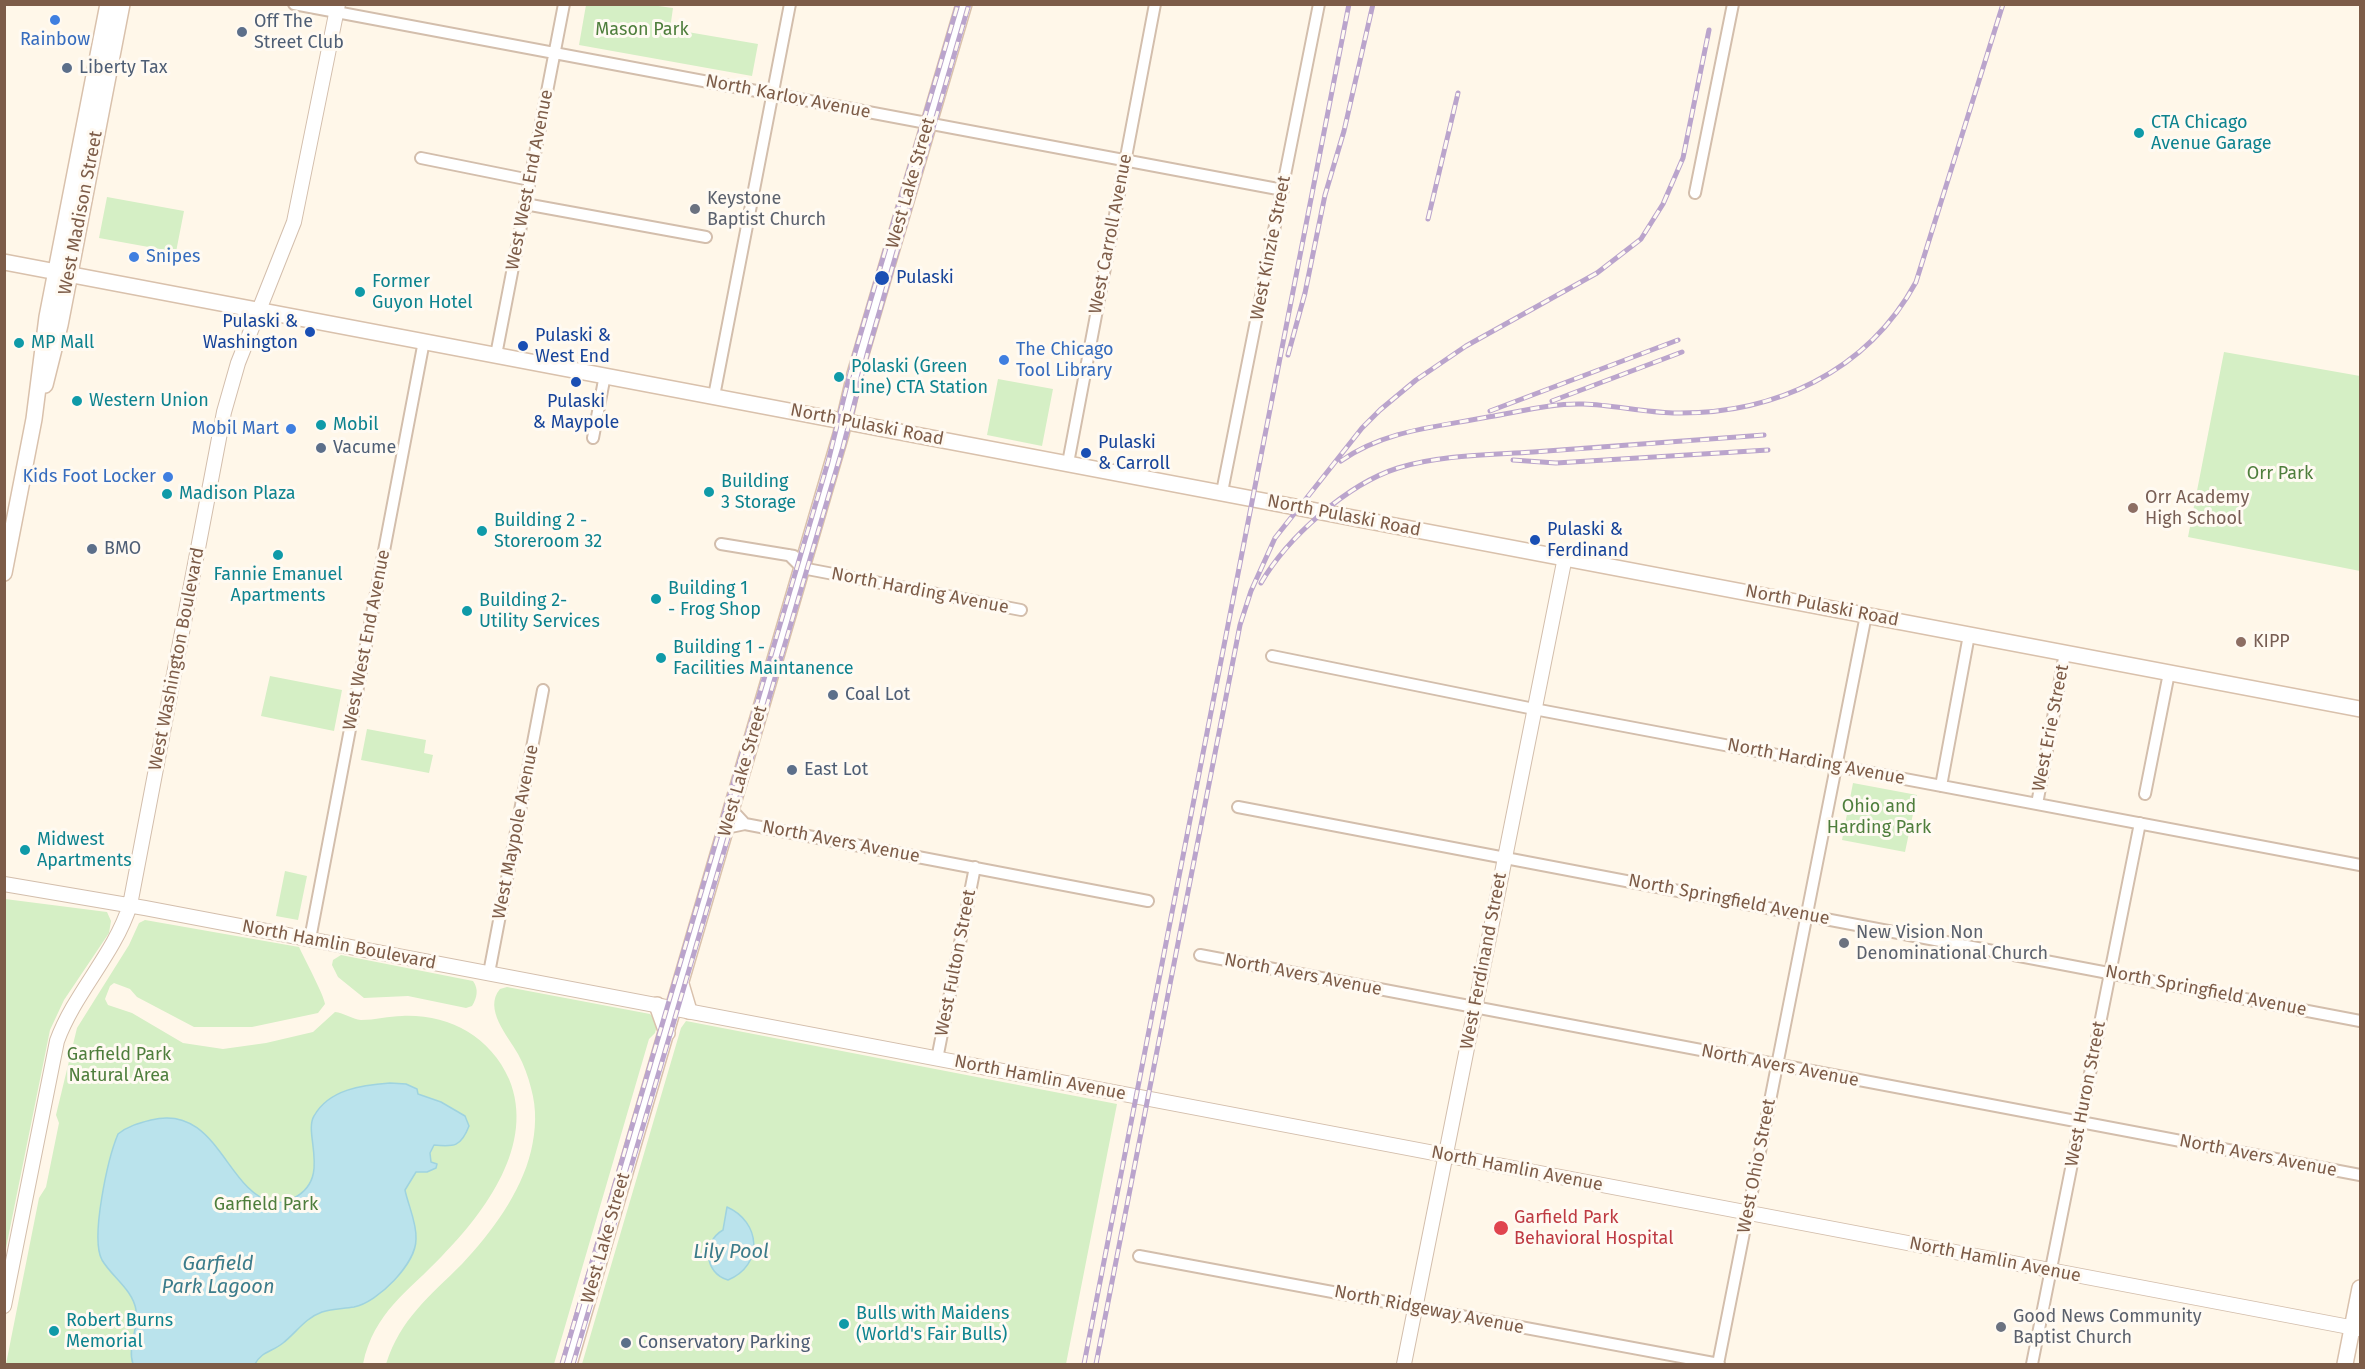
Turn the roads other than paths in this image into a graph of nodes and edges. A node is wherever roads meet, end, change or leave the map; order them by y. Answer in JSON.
{"nodes":[{"id":1,"x":108,"y":4,"type":"edge"},
{"id":2,"x":122,"y":4,"type":"edge"},
{"id":3,"x":294,"y":4,"type":"edge"},
{"id":4,"x":564,"y":4,"type":"edge"},
{"id":5,"x":790,"y":4,"type":"edge"},
{"id":6,"x":954,"y":4,"type":"edge"},
{"id":7,"x":964,"y":4,"type":"edge"},
{"id":8,"x":973,"y":4,"type":"edge"},
{"id":9,"x":1155,"y":4,"type":"edge"},
{"id":10,"x":1319,"y":4,"type":"edge"},
{"id":11,"x":1733,"y":4,"type":"edge"},
{"id":12,"x":338,"y":9,"type":"edge"},
{"id":13,"x":555,"y":53,"type":"junction"},
{"id":14,"x":773,"y":94,"type":"junction"},
{"id":15,"x":929,"y":124,"type":"junction"},
{"id":16,"x":421,"y":158,"type":"dead end"},
{"id":17,"x":1125,"y":160,"type":"junction"},
{"id":18,"x":530,"y":180,"type":"junction"},
{"id":19,"x":1283,"y":190,"type":"junction"},
{"id":20,"x":1695,"y":193,"type":"dead end"},
{"id":21,"x":525,"y":204,"type":"junction"},
{"id":22,"x":706,"y":237,"type":"dead end"},
{"id":23,"x":4,"y":262,"type":"edge"},
{"id":24,"x":63,"y":273,"type":"junction"},
{"id":25,"x":260,"y":309,"type":"junction"},
{"id":26,"x":424,"y":341,"type":"junction"},
{"id":27,"x":496,"y":355,"type":"junction"},
{"id":28,"x":605,"y":375,"type":"junction"},
{"id":29,"x":714,"y":396,"type":"junction"},
{"id":30,"x":844,"y":421,"type":"junction"},
{"id":31,"x":593,"y":438,"type":"dead end"},
{"id":32,"x":1068,"y":463,"type":"junction"},
{"id":33,"x":1222,"y":492,"type":"junction"},
{"id":34,"x":721,"y":543,"type":"dead end"},
{"id":35,"x":1565,"y":557,"type":"junction"},
{"id":36,"x":804,"y":563,"type":"junction"},
{"id":37,"x":4,"y":573,"type":"edge"},
{"id":38,"x":1021,"y":610,"type":"dead end"},
{"id":39,"x":1866,"y":615,"type":"junction"},
{"id":40,"x":1969,"y":635,"type":"junction"},
{"id":41,"x":2065,"y":653,"type":"junction"},
{"id":42,"x":1272,"y":656,"type":"dead end"},
{"id":43,"x":2169,"y":673,"type":"junction"},
{"id":44,"x":543,"y":690,"type":"dead end"},
{"id":45,"x":1534,"y":709,"type":"junction"},
{"id":46,"x":2361,"y":709,"type":"edge"},
{"id":47,"x":1836,"y":766,"type":"junction"},
{"id":48,"x":1941,"y":786,"type":"junction"},
{"id":49,"x":2145,"y":794,"type":"dead end"},
{"id":50,"x":2037,"y":804,"type":"junction"},
{"id":51,"x":1238,"y":807,"type":"dead end"},
{"id":52,"x":732,"y":810,"type":"junction"},
{"id":53,"x":745,"y":824,"type":"junction"},
{"id":54,"x":2140,"y":824,"type":"junction"},
{"id":55,"x":726,"y":828,"type":"junction"},
{"id":56,"x":1505,"y":857,"type":"junction"},
{"id":57,"x":2361,"y":865,"type":"edge"},
{"id":58,"x":975,"y":867,"type":"junction"},
{"id":59,"x":4,"y":884,"type":"edge"},
{"id":60,"x":1148,"y":901,"type":"dead end"},
{"id":61,"x":130,"y":905,"type":"junction"},
{"id":62,"x":1807,"y":915,"type":"junction"},
{"id":63,"x":310,"y":939,"type":"junction"},
{"id":64,"x":1200,"y":955,"type":"dead end"},
{"id":65,"x":489,"y":973,"type":"junction"},
{"id":66,"x":2110,"y":973,"type":"junction"},
{"id":67,"x":657,"y":1005,"type":"junction"},
{"id":68,"x":1475,"y":1008,"type":"junction"},
{"id":69,"x":681,"y":1010,"type":"junction"},
{"id":70,"x":2361,"y":1021,"type":"edge"},
{"id":71,"x":667,"y":1033,"type":"junction"},
{"id":72,"x":937,"y":1059,"type":"junction"},
{"id":73,"x":1777,"y":1065,"type":"junction"},
{"id":74,"x":652,"y":1082,"type":"junction"},
{"id":75,"x":2080,"y":1122,"type":"junction"},
{"id":76,"x":1446,"y":1155,"type":"junction"},
{"id":77,"x":2361,"y":1175,"type":"edge"},
{"id":78,"x":1748,"y":1213,"type":"junction"},
{"id":79,"x":1139,"y":1256,"type":"dead end"},
{"id":80,"x":2050,"y":1270,"type":"junction"},
{"id":81,"x":2361,"y":1288,"type":"edge"},
{"id":82,"x":4,"y":1306,"type":"edge"},
{"id":83,"x":1416,"y":1307,"type":"junction"},
{"id":84,"x":2357,"y":1329,"type":"edge"},
{"id":85,"x":1718,"y":1364,"type":"edge"},
{"id":86,"x":569,"y":1365,"type":"edge"},
{"id":87,"x":1404,"y":1365,"type":"edge"},
{"id":88,"x":2032,"y":1365,"type":"edge"},
{"id":89,"x":2345,"y":1365,"type":"edge"}],
"edges":[{"from":1,"to":24,"type":"main road","name":"West Madison Street"},
{"from":2,"to":24,"type":"main road","name":"West Madison Street"},
{"from":3,"to":12,"type":"street","name":"North Karlov Avenue"},
{"from":4,"to":13,"type":"street","name":"West West End Avenue"},
{"from":5,"to":14,"type":"street"},
{"from":6,"to":15,"type":"main road","name":"West Lake Street"},
{"from":7,"to":15,"type":"main road","name":"West Lake Street"},
{"from":8,"to":15,"type":"main road","name":"West Lake Street"},
{"from":9,"to":17,"type":"street","name":"West Carroll Avenue"},
{"from":10,"to":19,"type":"street","name":"West Kinzie Street"},
{"from":11,"to":20,"type":"street"},
{"from":12,"to":13,"type":"street","name":"North Karlov Avenue"},
{"from":12,"to":25,"type":"street","name":"West Washington Boulevard"},
{"from":13,"to":14,"type":"street","name":"North Karlov Avenue"},
{"from":13,"to":18,"type":"street","name":"West West End Avenue"},
{"from":14,"to":15,"type":"street","name":"North Karlov Avenue"},
{"from":14,"to":29,"type":"street"},
{"from":15,"to":17,"type":"street","name":"North Karlov Avenue"},
{"from":15,"to":30,"type":"main road","name":"West Lake Street"},
{"from":16,"to":18,"type":"street"},
{"from":17,"to":19,"type":"street","name":"North Karlov Avenue"},
{"from":17,"to":32,"type":"street","name":"West Carroll Avenue"},
{"from":18,"to":21,"type":"street","name":"West West End Avenue"},
{"from":19,"to":33,"type":"street","name":"West Kinzie Street"},
{"from":21,"to":22,"type":"street"},
{"from":21,"to":27,"type":"street","name":"West West End Avenue"},
{"from":23,"to":24,"type":"main road","name":"North Pulaski Road"},
{"from":24,"to":25,"type":"main road","name":"North Pulaski Road"},
{"from":24,"to":37,"type":"main road","name":"West Madison Street"},
{"from":25,"to":26,"type":"main road","name":"North Pulaski Road"},
{"from":25,"to":61,"type":"street","name":"West Washington Boulevard"},
{"from":26,"to":27,"type":"main road","name":"North Pulaski Road"},
{"from":26,"to":63,"type":"street","name":"West West End Avenue"},
{"from":27,"to":28,"type":"main road","name":"North Pulaski Road"},
{"from":28,"to":29,"type":"main road","name":"North Pulaski Road"},
{"from":28,"to":31,"type":"street"},
{"from":29,"to":30,"type":"main road","name":"North Pulaski Road"},
{"from":30,"to":32,"type":"main road","name":"North Pulaski Road"},
{"from":30,"to":36,"type":"main road","name":"West Lake Street"},
{"from":32,"to":33,"type":"main road","name":"North Pulaski Road"},
{"from":33,"to":35,"type":"main road","name":"North Pulaski Road"},
{"from":34,"to":36,"type":"street","name":"North Harding Avenue"},
{"from":35,"to":39,"type":"main road","name":"North Pulaski Road"},
{"from":35,"to":45,"type":"street","name":"West Ferdinand Street"},
{"from":36,"to":38,"type":"street","name":"North Harding Avenue"},
{"from":36,"to":52,"type":"main road","name":"West Lake Street"},
{"from":39,"to":40,"type":"main road","name":"North Pulaski Road"},
{"from":39,"to":47,"type":"street","name":"West Ohio Street"},
{"from":40,"to":41,"type":"main road","name":"North Pulaski Road"},
{"from":40,"to":48,"type":"street"},
{"from":41,"to":43,"type":"main road","name":"North Pulaski Road"},
{"from":41,"to":50,"type":"street","name":"West Erie Street"},
{"from":42,"to":45,"type":"street","name":"North Harding Avenue"},
{"from":43,"to":46,"type":"main road","name":"North Pulaski Road"},
{"from":43,"to":49,"type":"street"},
{"from":44,"to":65,"type":"street","name":"West Maypole Avenue"},
{"from":45,"to":47,"type":"street","name":"North Harding Avenue"},
{"from":45,"to":56,"type":"street","name":"West Ferdinand Street"},
{"from":47,"to":48,"type":"street","name":"North Harding Avenue"},
{"from":47,"to":62,"type":"street","name":"West Ohio Street"},
{"from":48,"to":50,"type":"street","name":"North Harding Avenue"},
{"from":50,"to":54,"type":"street","name":"North Harding Avenue"},
{"from":51,"to":56,"type":"street","name":"North Springfield Avenue"},
{"from":52,"to":53,"type":"street","name":"North Avers Avenue"},
{"from":52,"to":55,"type":"main road","name":"West Lake Street"},
{"from":53,"to":55,"type":"street","name":"North Avers Avenue"},
{"from":53,"to":58,"type":"street","name":"North Avers Avenue"},
{"from":54,"to":57,"type":"street","name":"North Harding Avenue"},
{"from":54,"to":66,"type":"street","name":"West Huron Street"},
{"from":55,"to":69,"type":"main road","name":"West Lake Street"},
{"from":56,"to":62,"type":"street","name":"North Springfield Avenue"},
{"from":56,"to":68,"type":"street","name":"West Ferdinand Street"},
{"from":58,"to":60,"type":"street","name":"North Avers Avenue"},
{"from":58,"to":72,"type":"street","name":"West Fulton Street"},
{"from":59,"to":61,"type":"street","name":"North Hamlin Boulevard"},
{"from":61,"to":63,"type":"street","name":"North Hamlin Boulevard"},
{"from":61,"to":82,"type":"street","name":"West Washington Boulevard"},
{"from":62,"to":66,"type":"street","name":"North Springfield Avenue"},
{"from":62,"to":73,"type":"street","name":"West Ohio Street"},
{"from":63,"to":65,"type":"street","name":"North Hamlin Boulevard"},
{"from":64,"to":68,"type":"street","name":"North Avers Avenue"},
{"from":65,"to":67,"type":"street","name":"North Hamlin Boulevard"},
{"from":66,"to":70,"type":"street","name":"North Springfield Avenue"},
{"from":66,"to":75,"type":"street","name":"West Huron Street"},
{"from":67,"to":69,"type":"street","name":"North Hamlin Boulevard"},
{"from":67,"to":71,"type":"main road"},
{"from":68,"to":73,"type":"street","name":"North Avers Avenue"},
{"from":68,"to":76,"type":"street","name":"West Ferdinand Street"},
{"from":69,"to":71,"type":"main road","name":"West Lake Street"},
{"from":69,"to":72,"type":"street","name":"North Hamlin Avenue"},
{"from":69,"to":74,"type":"main road"},
{"from":71,"to":74,"type":"main road","name":"West Lake Street"},
{"from":72,"to":76,"type":"street","name":"North Hamlin Avenue"},
{"from":73,"to":75,"type":"street","name":"North Avers Avenue"},
{"from":73,"to":78,"type":"street","name":"West Ohio Street"},
{"from":74,"to":86,"type":"main road","name":"West Lake Street"},
{"from":75,"to":77,"type":"street","name":"North Avers Avenue"},
{"from":75,"to":80,"type":"street","name":"West Huron Street"},
{"from":76,"to":78,"type":"street","name":"North Hamlin Avenue"},
{"from":76,"to":83,"type":"street","name":"West Ferdinand Street"},
{"from":78,"to":80,"type":"street","name":"North Hamlin Avenue"},
{"from":78,"to":85,"type":"street","name":"West Ohio Street"},
{"from":79,"to":83,"type":"street","name":"North Ridgeway Avenue"},
{"from":80,"to":84,"type":"street","name":"North Hamlin Avenue"},
{"from":80,"to":88,"type":"street","name":"West Huron Street"},
{"from":81,"to":84,"type":"main road"},
{"from":83,"to":85,"type":"street","name":"North Ridgeway Avenue"},
{"from":83,"to":87,"type":"street","name":"West Ferdinand Street"},
{"from":84,"to":89,"type":"main road"}]}
